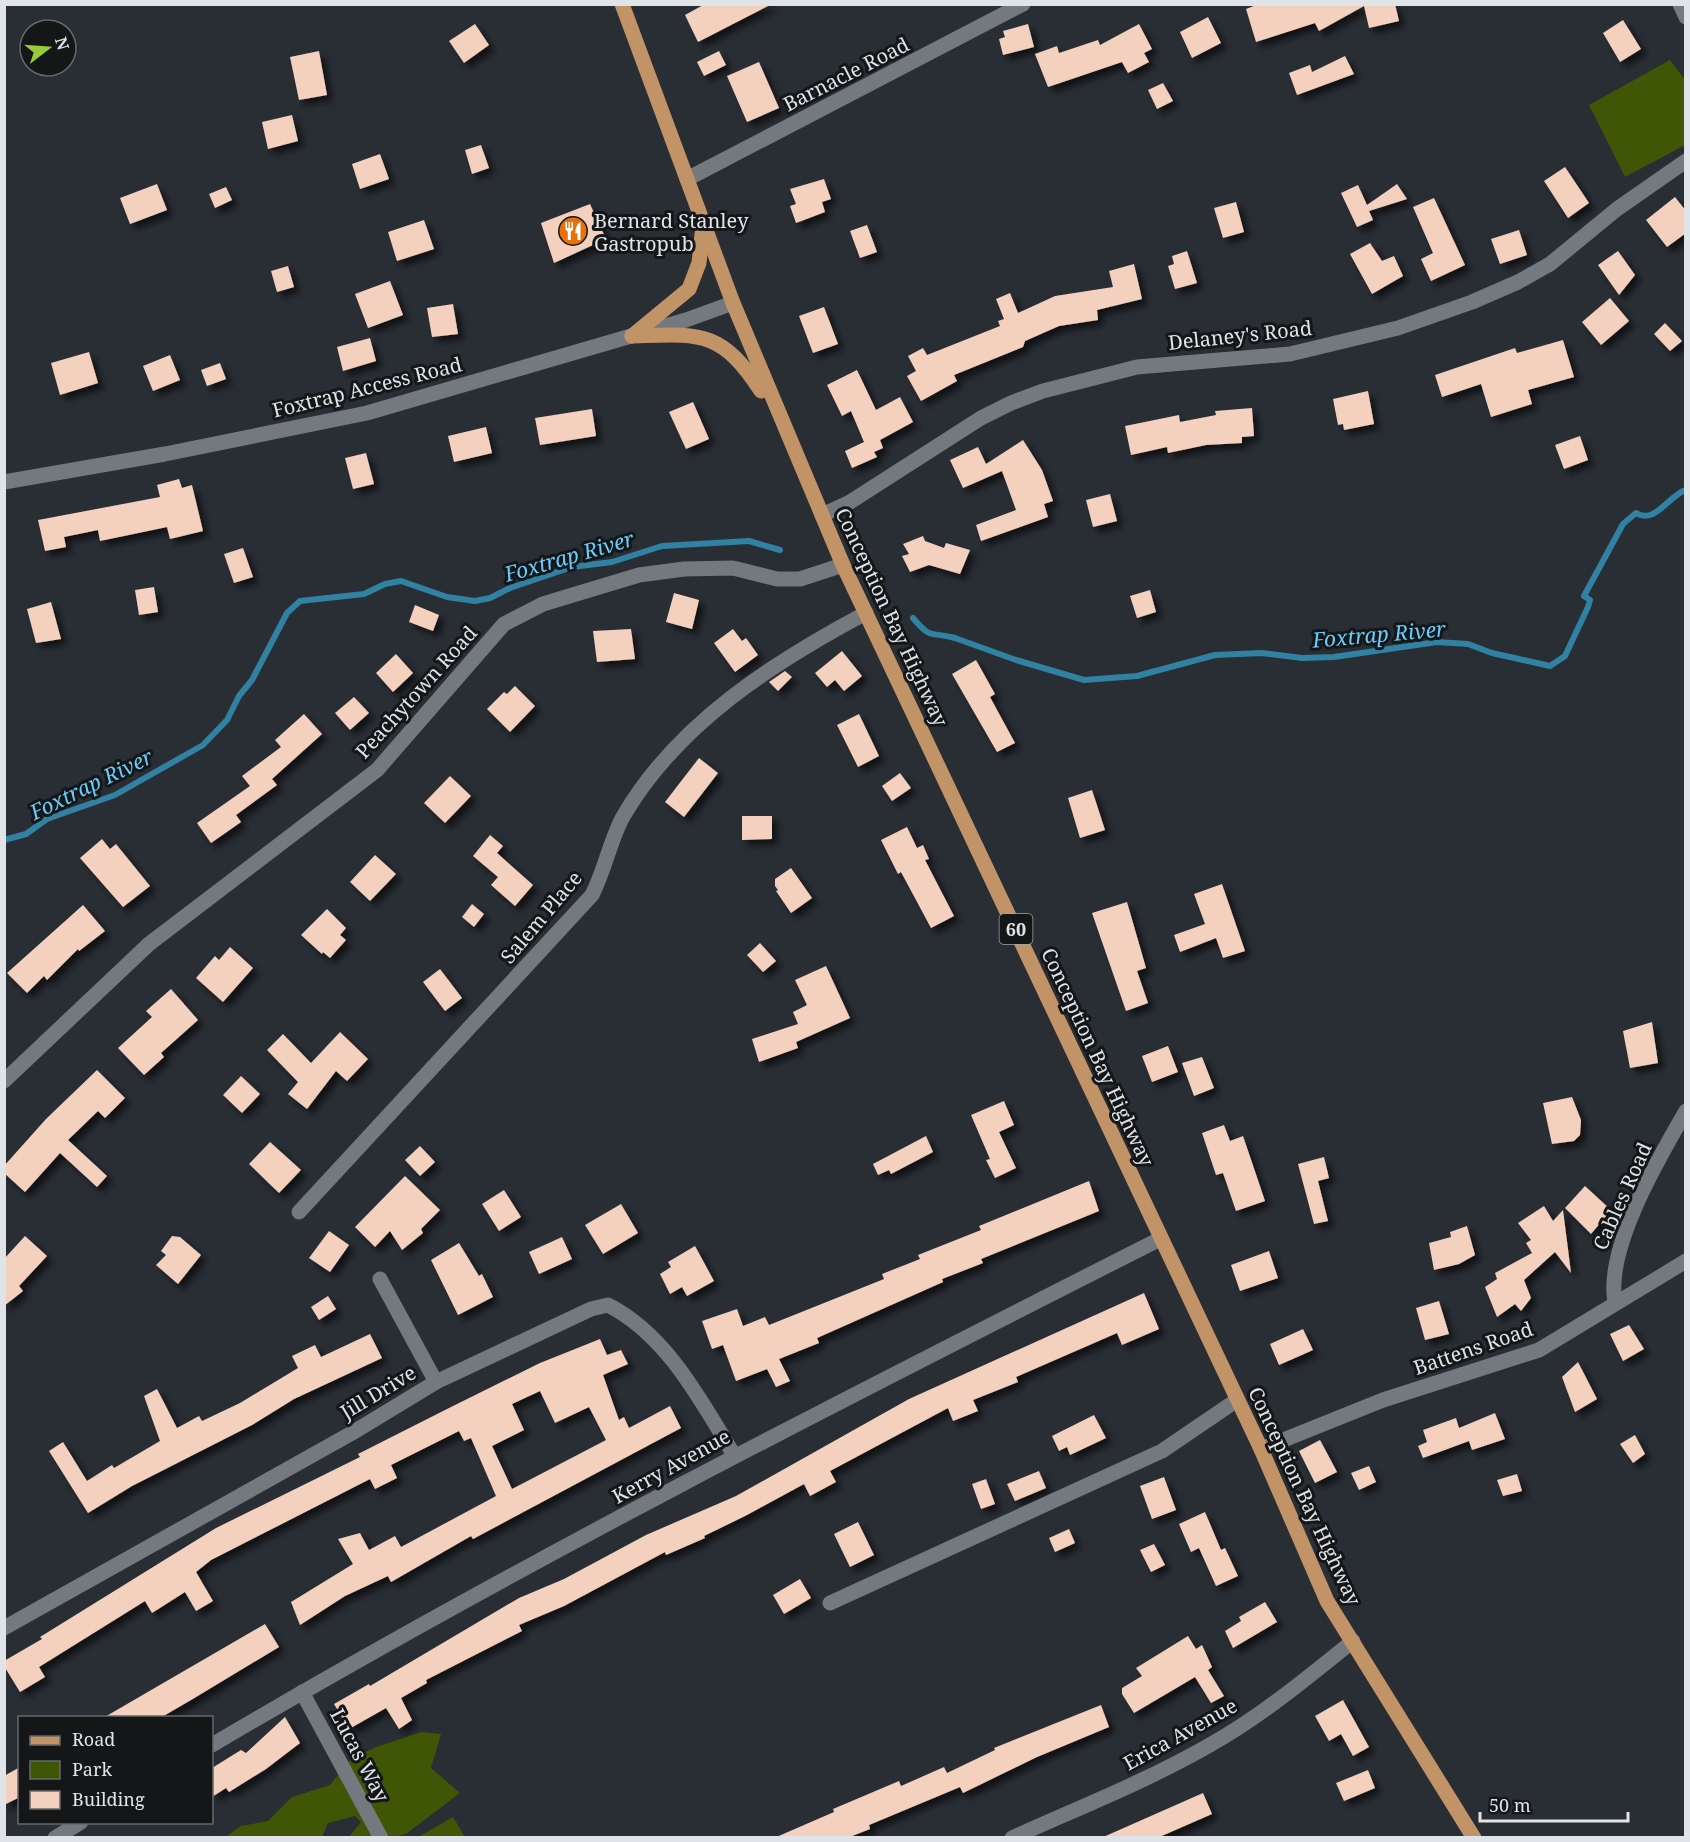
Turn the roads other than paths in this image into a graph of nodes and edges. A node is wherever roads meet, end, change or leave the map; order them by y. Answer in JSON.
{"nodes":[{"id":1,"x":621,"y":4,"type":"edge"},
{"id":2,"x":1023,"y":4,"type":"edge"},
{"id":3,"x":1680,"y":4,"type":"edge"},
{"id":4,"x":1686,"y":17,"type":"edge"},
{"id":5,"x":1686,"y":161,"type":"edge"},
{"id":6,"x":687,"y":179,"type":"junction"},
{"id":7,"x":703,"y":222,"type":"junction"},
{"id":8,"x":733,"y":303,"type":"junction"},
{"id":9,"x":632,"y":336,"type":"junction"},
{"id":10,"x":781,"y":422,"type":"junction"},
{"id":11,"x":4,"y":482,"type":"edge"},
{"id":12,"x":822,"y":515,"type":"junction"},
{"id":13,"x":843,"y":565,"type":"junction"},
{"id":14,"x":866,"y":613,"type":"junction"},
{"id":15,"x":4,"y":1082,"type":"edge"},
{"id":16,"x":1686,"y":1111,"type":"edge"},
{"id":17,"x":299,"y":1212,"type":"dead end"},
{"id":18,"x":1160,"y":1239,"type":"junction"},
{"id":19,"x":1686,"y":1261,"type":"edge"},
{"id":20,"x":380,"y":1279,"type":"dead end"},
{"id":21,"x":1615,"y":1302,"type":"junction"},
{"id":22,"x":436,"y":1382,"type":"junction"},
{"id":23,"x":1238,"y":1400,"type":"junction"},
{"id":24,"x":1261,"y":1449,"type":"junction"},
{"id":25,"x":734,"y":1455,"type":"junction"},
{"id":26,"x":830,"y":1603,"type":"dead end"},
{"id":27,"x":4,"y":1628,"type":"edge"},
{"id":28,"x":1353,"y":1641,"type":"junction"},
{"id":29,"x":302,"y":1692,"type":"junction"},
{"id":30,"x":213,"y":1744,"type":"edge"},
{"id":31,"x":78,"y":1824,"type":"edge"},
{"id":32,"x":55,"y":1838,"type":"edge"},
{"id":33,"x":381,"y":1838,"type":"edge"},
{"id":34,"x":1012,"y":1838,"type":"edge"},
{"id":35,"x":1474,"y":1838,"type":"edge"}],
"edges":[{"from":1,"to":6,"type":"main road","name":"Conception Bay Highway","number":"60"},
{"from":2,"to":6,"type":"street","name":"Barnacle Road"},
{"from":3,"to":4,"type":"street"},
{"from":5,"to":12,"type":"street","name":"Delaney's Road"},
{"from":6,"to":7,"type":"main road","name":"Conception Bay Highway","number":"60"},
{"from":7,"to":8,"type":"main road","name":"Conception Bay Highway","number":"60"},
{"from":7,"to":9,"type":"main road"},
{"from":8,"to":9,"type":"street","name":"Foxtrap Access Road"},
{"from":8,"to":10,"type":"main road","name":"Conception Bay Highway","number":"60"},
{"from":9,"to":10,"type":"main road"},
{"from":9,"to":11,"type":"street","name":"Foxtrap Access Road"},
{"from":10,"to":12,"type":"main road","name":"Conception Bay Highway","number":"60"},
{"from":12,"to":13,"type":"main road","name":"Conception Bay Highway","number":"60"},
{"from":13,"to":14,"type":"main road","name":"Conception Bay Highway","number":"60"},
{"from":13,"to":15,"type":"street","name":"Peachytown Road"},
{"from":14,"to":17,"type":"street","name":"Salem Place"},
{"from":14,"to":18,"type":"main road","name":"Conception Bay Highway","number":"60"},
{"from":16,"to":21,"type":"street","name":"Cables Road"},
{"from":18,"to":23,"type":"main road","name":"Conception Bay Highway","number":"60"},
{"from":18,"to":25,"type":"street","name":"Kerry Avenue"},
{"from":19,"to":21,"type":"street","name":"Battens Road"},
{"from":20,"to":22,"type":"street"},
{"from":21,"to":24,"type":"street","name":"Battens Road"},
{"from":22,"to":25,"type":"street","name":"Jill Drive"},
{"from":22,"to":27,"type":"street","name":"Jill Drive"},
{"from":23,"to":24,"type":"main road","name":"Conception Bay Highway","number":"60"},
{"from":23,"to":26,"type":"street"},
{"from":24,"to":28,"type":"main road","name":"Conception Bay Highway","number":"60"},
{"from":25,"to":29,"type":"street","name":"Kerry Avenue"},
{"from":28,"to":34,"type":"street","name":"Erica Avenue"},
{"from":28,"to":35,"type":"main road","name":"Conception Bay Highway","number":"60"},
{"from":29,"to":30,"type":"street","name":"Kerry Avenue"},
{"from":29,"to":33,"type":"street","name":"Lucas Way"},
{"from":31,"to":32,"type":"street"}]}
